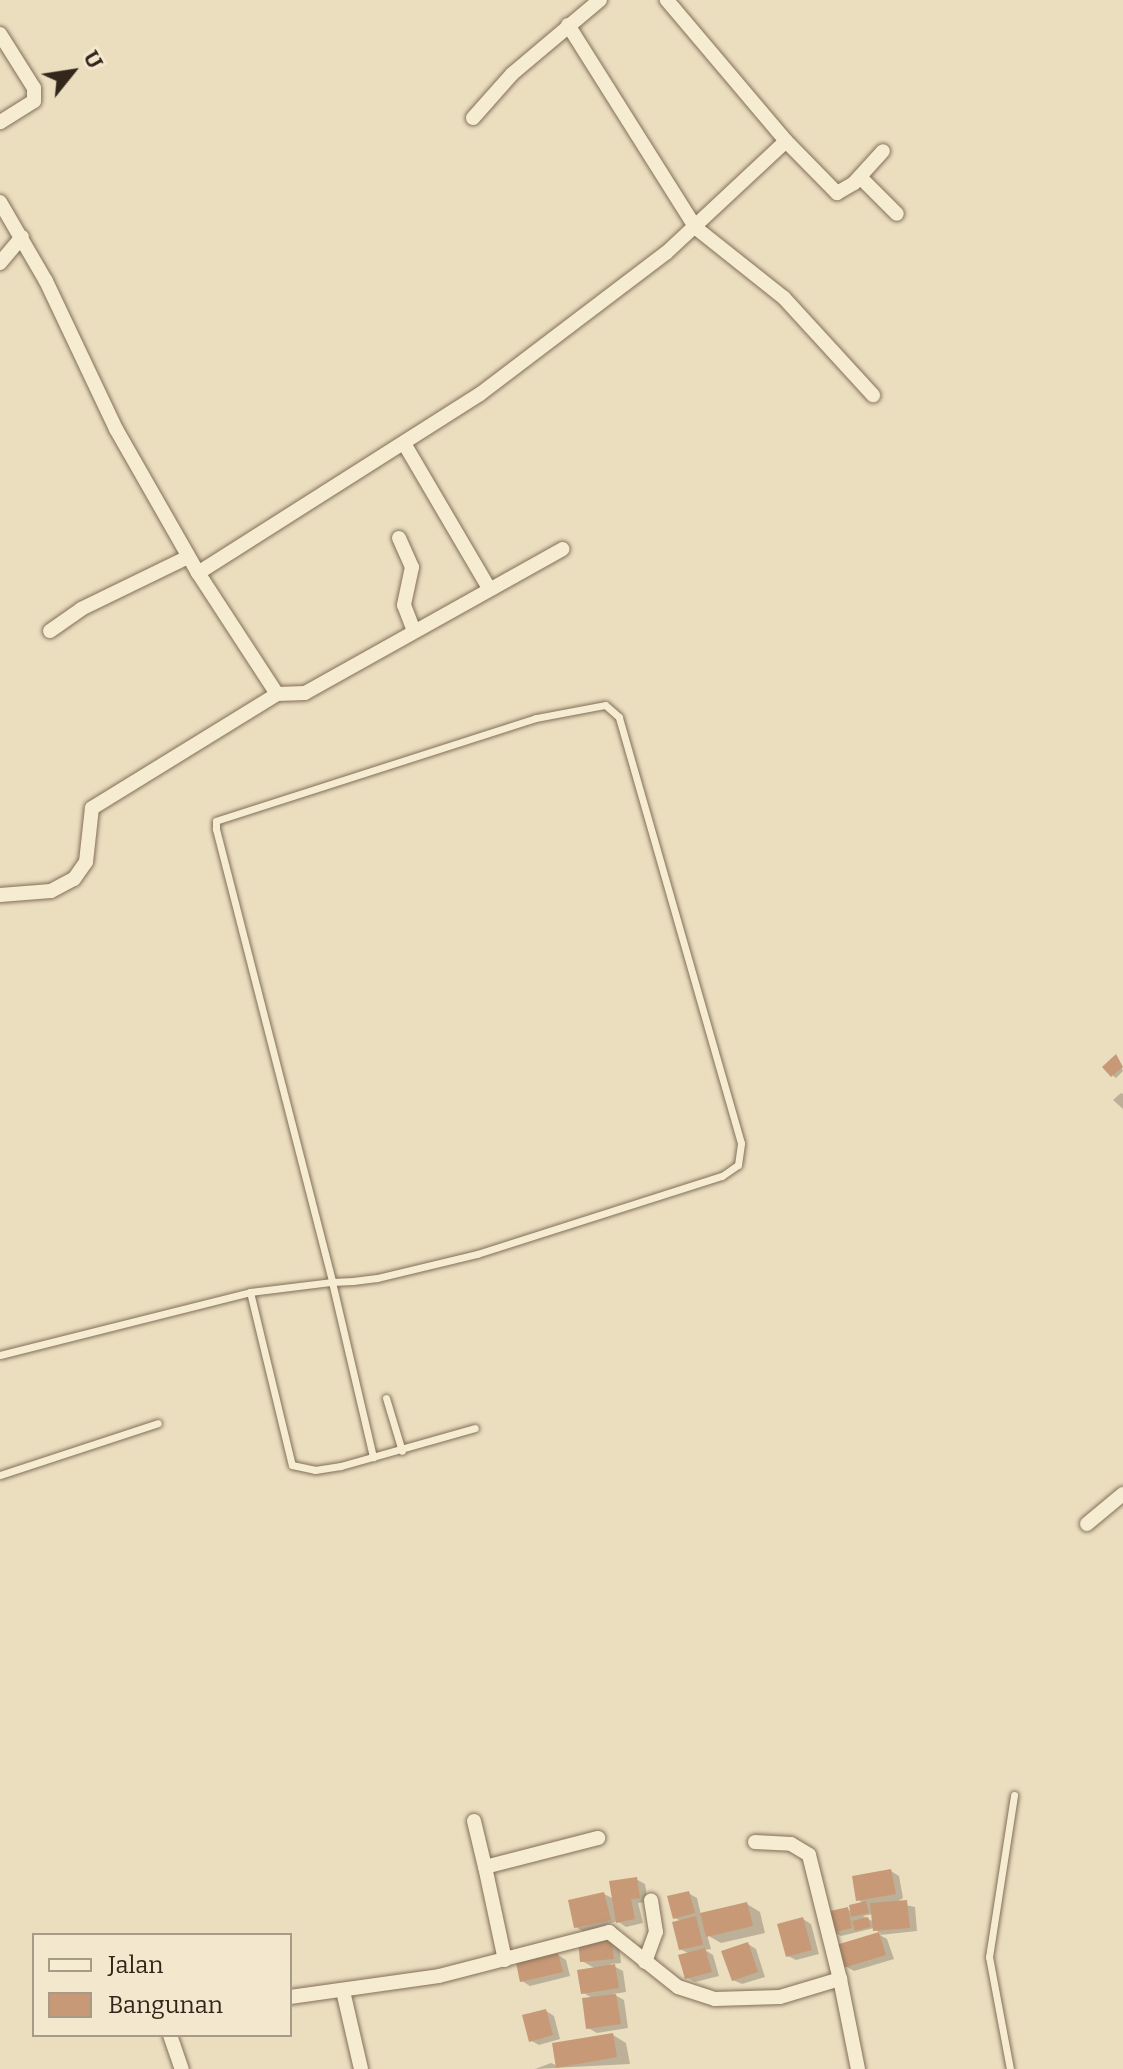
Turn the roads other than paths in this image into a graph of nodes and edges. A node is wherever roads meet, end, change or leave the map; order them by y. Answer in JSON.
{"nodes":[{"id":1,"x":600,"y":0,"type":"edge"},
{"id":2,"x":667,"y":0,"type":"edge"},
{"id":3,"x":568,"y":25,"type":"junction"},
{"id":4,"x":0,"y":34,"type":"edge"},
{"id":5,"x":473,"y":118,"type":"dead end"},
{"id":6,"x":0,"y":122,"type":"edge"},
{"id":7,"x":786,"y":141,"type":"junction"},
{"id":8,"x":883,"y":151,"type":"dead end"},
{"id":9,"x":860,"y":177,"type":"junction"},
{"id":10,"x":0,"y":202,"type":"edge"},
{"id":11,"x":897,"y":214,"type":"dead end"},
{"id":12,"x":696,"y":228,"type":"junction"},
{"id":13,"x":22,"y":237,"type":"junction"},
{"id":14,"x":0,"y":263,"type":"edge"},
{"id":15,"x":873,"y":395,"type":"dead end"},
{"id":16,"x":405,"y":445,"type":"junction"},
{"id":17,"x":399,"y":538,"type":"dead end"},
{"id":18,"x":563,"y":549,"type":"dead end"},
{"id":19,"x":188,"y":557,"type":"junction"},
{"id":20,"x":198,"y":573,"type":"junction"},
{"id":21,"x":489,"y":588,"type":"junction"},
{"id":22,"x":413,"y":629,"type":"junction"},
{"id":23,"x":50,"y":631,"type":"dead end"},
{"id":24,"x":277,"y":694,"type":"junction"},
{"id":25,"x":0,"y":895,"type":"edge"},
{"id":26,"x":332,"y":1282,"type":"junction"},
{"id":27,"x":250,"y":1292,"type":"junction"},
{"id":28,"x":0,"y":1355,"type":"edge"},
{"id":29,"x":386,"y":1398,"type":"dead end"},
{"id":30,"x":158,"y":1423,"type":"dead end"},
{"id":31,"x":475,"y":1428,"type":"dead end"},
{"id":32,"x":402,"y":1451,"type":"junction"},
{"id":33,"x":373,"y":1457,"type":"junction"},
{"id":34,"x":0,"y":1475,"type":"edge"},
{"id":35,"x":1123,"y":1494,"type":"edge"},
{"id":36,"x":1087,"y":1524,"type":"dead end"},
{"id":37,"x":1014,"y":1795,"type":"dead end"},
{"id":38,"x":474,"y":1821,"type":"dead end"},
{"id":39,"x":598,"y":1838,"type":"dead end"},
{"id":40,"x":755,"y":1842,"type":"dead end"},
{"id":41,"x":485,"y":1867,"type":"junction"},
{"id":42,"x":651,"y":1900,"type":"dead end"},
{"id":43,"x":505,"y":1960,"type":"junction"},
{"id":44,"x":645,"y":1962,"type":"junction"},
{"id":45,"x":840,"y":1979,"type":"junction"},
{"id":46,"x":343,"y":1991,"type":"junction"},
{"id":47,"x":292,"y":1997,"type":"edge"},
{"id":48,"x":171,"y":2037,"type":"edge"},
{"id":49,"x":182,"y":2069,"type":"edge"},
{"id":50,"x":361,"y":2069,"type":"edge"},
{"id":51,"x":858,"y":2069,"type":"edge"},
{"id":52,"x":1010,"y":2069,"type":"edge"}],
"edges":[{"from":1,"to":3,"type":"street"},
{"from":2,"to":7,"type":"street"},
{"from":3,"to":5,"type":"street"},
{"from":3,"to":12,"type":"street"},
{"from":4,"to":6,"type":"street"},
{"from":7,"to":9,"type":"street"},
{"from":7,"to":12,"type":"street"},
{"from":8,"to":9,"type":"street"},
{"from":9,"to":11,"type":"street"},
{"from":10,"to":13,"type":"street"},
{"from":12,"to":15,"type":"street"},
{"from":12,"to":16,"type":"street"},
{"from":13,"to":14,"type":"street"},
{"from":13,"to":19,"type":"street"},
{"from":16,"to":20,"type":"street"},
{"from":16,"to":21,"type":"street"},
{"from":17,"to":22,"type":"street"},
{"from":18,"to":21,"type":"street"},
{"from":19,"to":20,"type":"street"},
{"from":19,"to":23,"type":"street"},
{"from":20,"to":24,"type":"street"},
{"from":21,"to":22,"type":"street"},
{"from":22,"to":24,"type":"street"},
{"from":24,"to":25,"type":"street"},
{"from":26,"to":26,"type":"lane"},
{"from":26,"to":27,"type":"lane"},
{"from":26,"to":33,"type":"lane"},
{"from":27,"to":28,"type":"lane"},
{"from":27,"to":33,"type":"lane"},
{"from":29,"to":32,"type":"lane"},
{"from":30,"to":34,"type":"lane"},
{"from":31,"to":32,"type":"lane"},
{"from":32,"to":33,"type":"lane"},
{"from":35,"to":36,"type":"street"},
{"from":37,"to":52,"type":"lane"},
{"from":38,"to":41,"type":"street"},
{"from":39,"to":41,"type":"street"},
{"from":40,"to":45,"type":"street"},
{"from":41,"to":43,"type":"street"},
{"from":42,"to":44,"type":"street"},
{"from":43,"to":44,"type":"street"},
{"from":43,"to":46,"type":"street"},
{"from":44,"to":45,"type":"street"},
{"from":45,"to":51,"type":"street"},
{"from":46,"to":47,"type":"street"},
{"from":46,"to":50,"type":"street"},
{"from":48,"to":49,"type":"street"}]}
